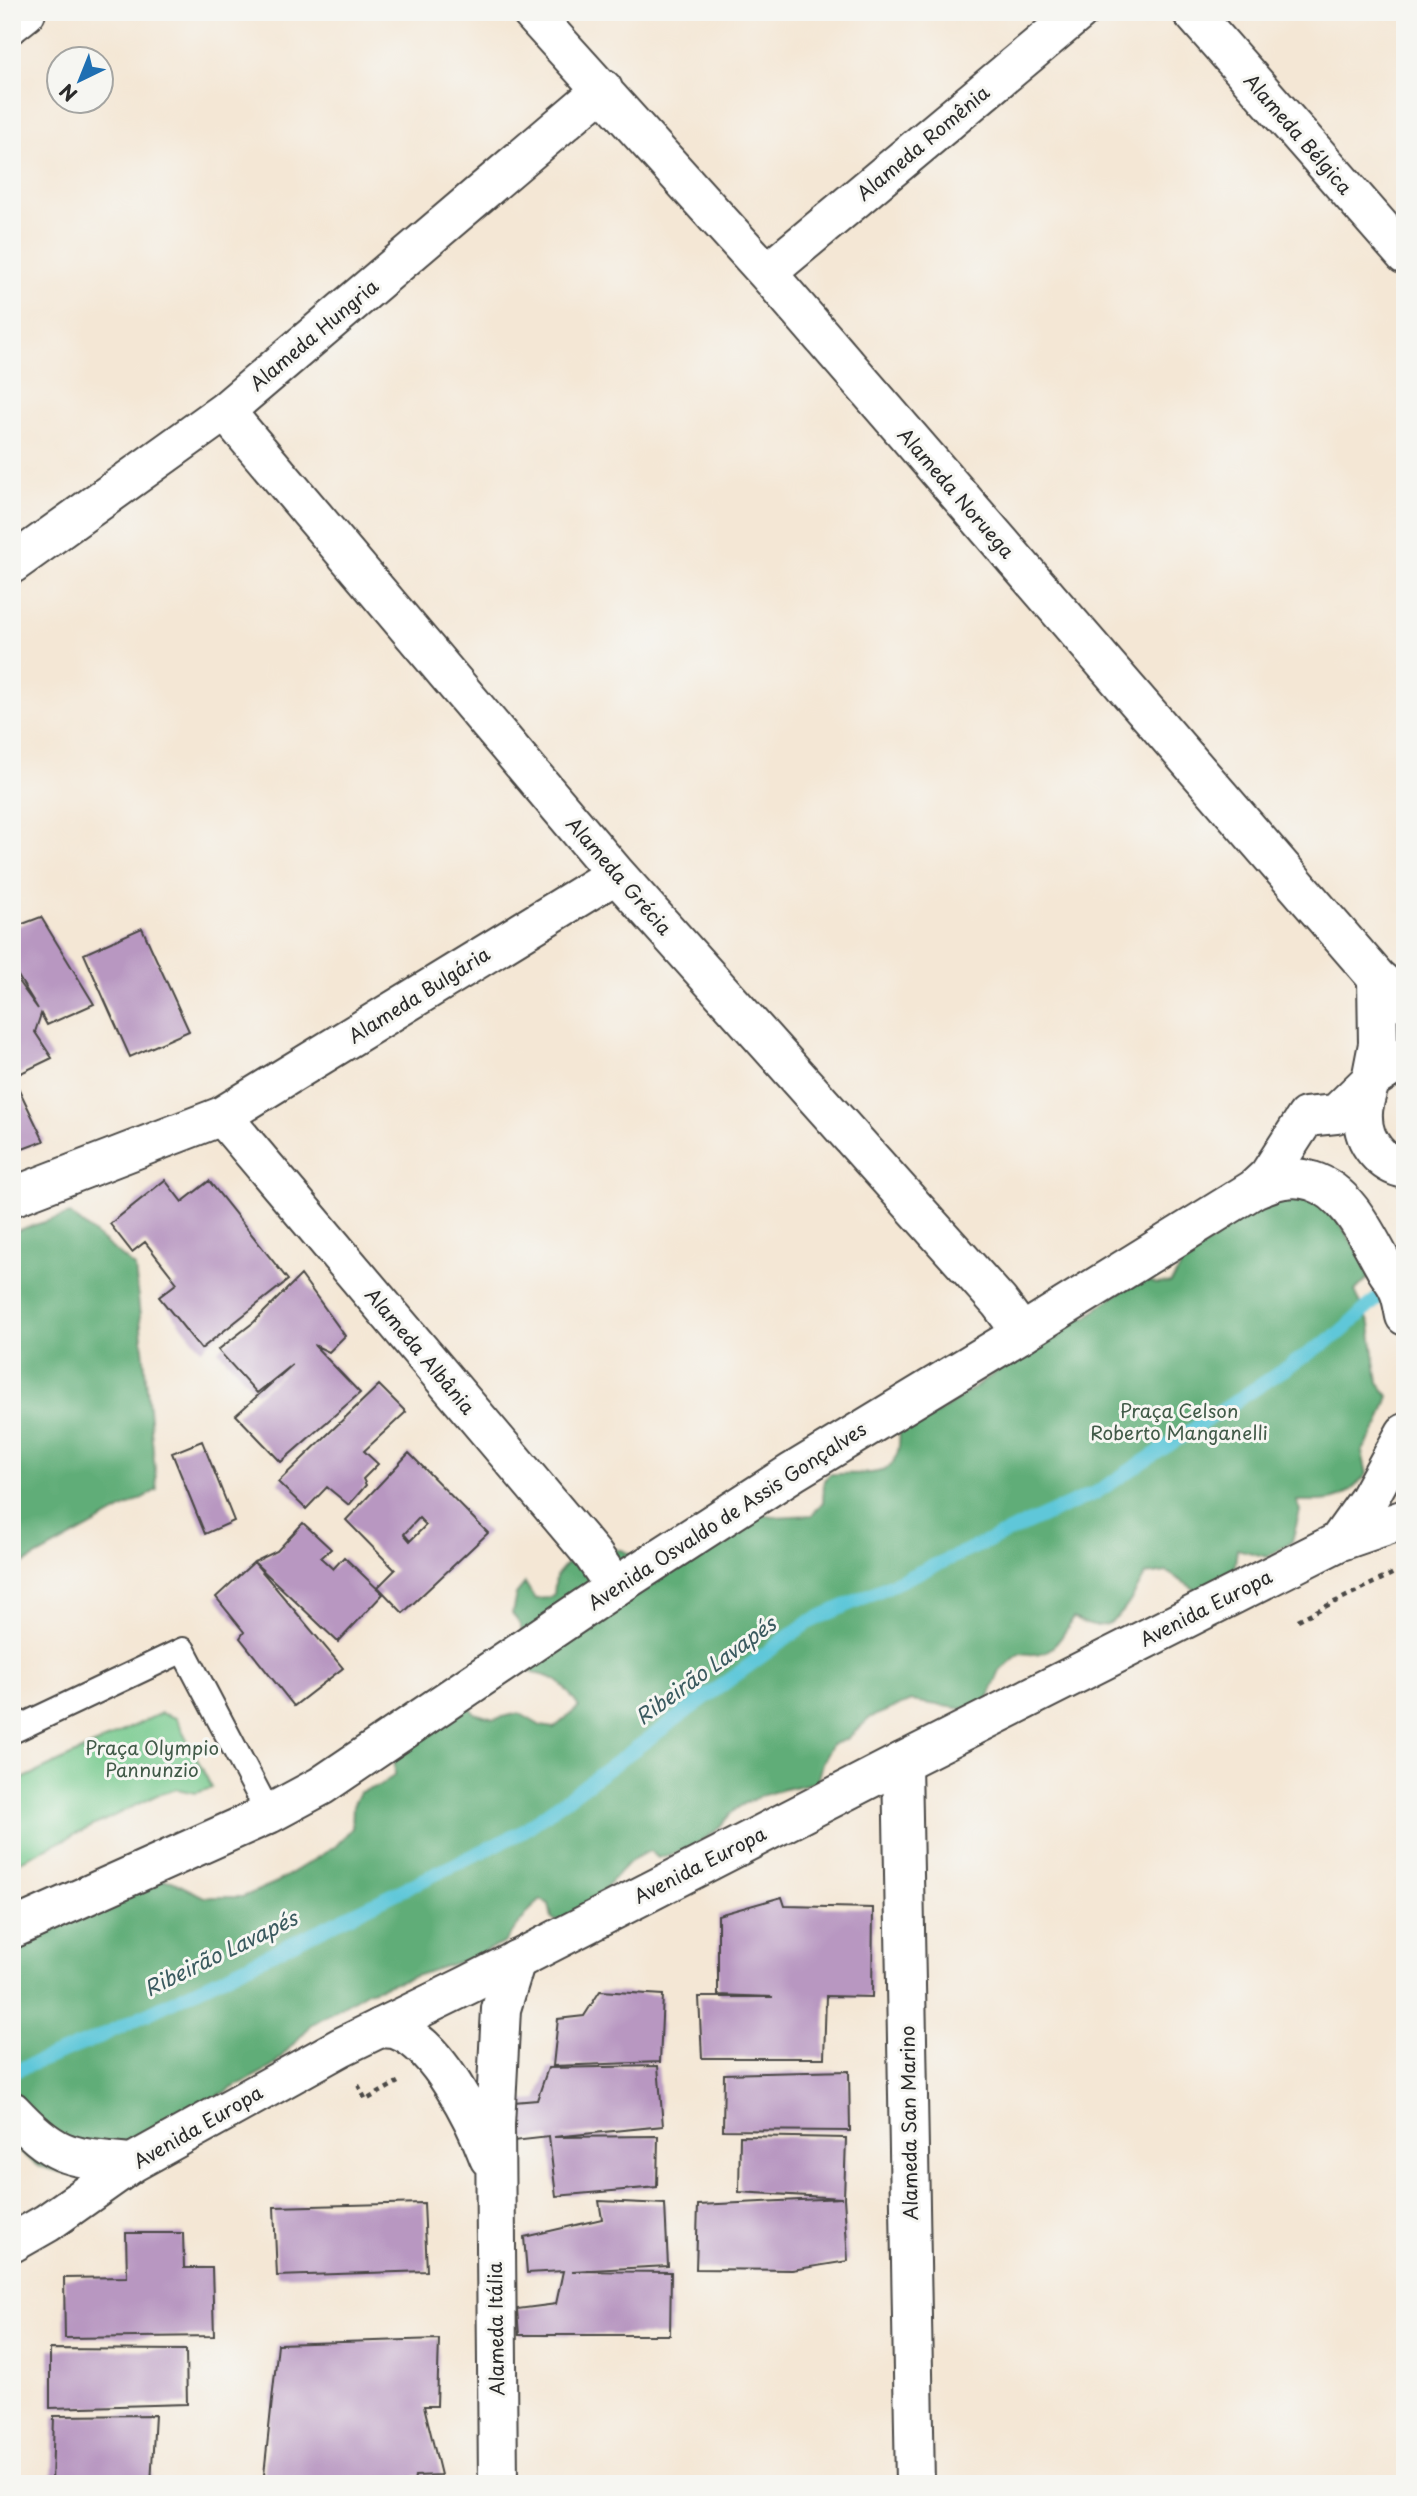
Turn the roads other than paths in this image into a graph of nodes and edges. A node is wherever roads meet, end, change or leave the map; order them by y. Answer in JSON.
{"nodes":[{"id":1,"x":26,"y":12,"type":"edge"},
{"id":2,"x":531,"y":12,"type":"edge"},
{"id":3,"x":1079,"y":12,"type":"edge"},
{"id":4,"x":1192,"y":12,"type":"edge"},
{"id":5,"x":12,"y":23,"type":"edge"},
{"id":6,"x":603,"y":89,"type":"junction"},
{"id":7,"x":1405,"y":255,"type":"edge"},
{"id":8,"x":767,"y":273,"type":"junction"},
{"id":9,"x":225,"y":411,"type":"junction"},
{"id":10,"x":12,"y":564,"type":"edge"},
{"id":11,"x":616,"y":874,"type":"junction"},
{"id":12,"x":1391,"y":990,"type":"edge"},
{"id":13,"x":1405,"y":1058,"type":"edge"},
{"id":14,"x":1371,"y":1080,"type":"junction"},
{"id":15,"x":222,"y":1116,"type":"junction"},
{"id":16,"x":1405,"y":1169,"type":"edge"},
{"id":17,"x":1254,"y":1189,"type":"junction"},
{"id":18,"x":12,"y":1197,"type":"edge"},
{"id":19,"x":1398,"y":1286,"type":"edge"},
{"id":20,"x":1022,"y":1334,"type":"junction"},
{"id":21,"x":1405,"y":1433,"type":"edge"},
{"id":22,"x":1405,"y":1519,"type":"edge"},
{"id":23,"x":1338,"y":1542,"type":"junction"},
{"id":24,"x":615,"y":1587,"type":"junction"},
{"id":25,"x":12,"y":1731,"type":"edge"},
{"id":26,"x":902,"y":1762,"type":"junction"},
{"id":27,"x":269,"y":1814,"type":"junction"},
{"id":28,"x":12,"y":1928,"type":"edge"},
{"id":29,"x":516,"y":1960,"type":"junction"},
{"id":30,"x":380,"y":2028,"type":"junction"},
{"id":31,"x":12,"y":2111,"type":"edge"},
{"id":32,"x":132,"y":2163,"type":"junction"},
{"id":33,"x":494,"y":2174,"type":"junction"},
{"id":34,"x":12,"y":2244,"type":"edge"},
{"id":35,"x":498,"y":2484,"type":"edge"},
{"id":36,"x":915,"y":2484,"type":"edge"}],
"edges":[{"from":1,"to":5,"type":"street"},
{"from":2,"to":6,"type":"street","name":"Alameda Noruega"},
{"from":3,"to":8,"type":"street","name":"Alameda Romênia"},
{"from":4,"to":7,"type":"street","name":"Alameda Bélgica"},
{"from":6,"to":8,"type":"street","name":"Alameda Noruega"},
{"from":6,"to":9,"type":"street","name":"Alameda Hungria"},
{"from":8,"to":12,"type":"street","name":"Alameda Noruega"},
{"from":9,"to":10,"type":"street","name":"Alameda Hungria"},
{"from":9,"to":11,"type":"street","name":"Alameda Grécia"},
{"from":11,"to":15,"type":"street","name":"Alameda Bulgária"},
{"from":11,"to":20,"type":"street","name":"Alameda Grécia"},
{"from":12,"to":14,"type":"street","name":"Alameda Noruega"},
{"from":13,"to":14,"type":"street","name":"Avenida Osvaldo de Assis Gonçalves"},
{"from":14,"to":16,"type":"street","name":"Alameda Noruega"},
{"from":14,"to":17,"type":"street","name":"Avenida Osvaldo de Assis Gonçalves"},
{"from":15,"to":18,"type":"street","name":"Alameda Bulgária"},
{"from":15,"to":24,"type":"street","name":"Alameda Albânia"},
{"from":17,"to":19,"type":"street"},
{"from":17,"to":20,"type":"street","name":"Avenida Osvaldo de Assis Gonçalves"},
{"from":20,"to":24,"type":"street","name":"Avenida Osvaldo de Assis Gonçalves"},
{"from":21,"to":23,"type":"street"},
{"from":22,"to":23,"type":"street","name":"Avenida Europa"},
{"from":23,"to":26,"type":"street","name":"Avenida Europa"},
{"from":24,"to":27,"type":"street","name":"Avenida Osvaldo de Assis Gonçalves"},
{"from":25,"to":27,"type":"lane"},
{"from":26,"to":29,"type":"street","name":"Avenida Europa"},
{"from":26,"to":36,"type":"street","name":"Alameda San Marino"},
{"from":27,"to":28,"type":"street","name":"Avenida Osvaldo de Assis Gonçalves"},
{"from":29,"to":30,"type":"street","name":"Avenida Europa"},
{"from":29,"to":33,"type":"street","name":"Alameda Itália"},
{"from":30,"to":32,"type":"street","name":"Avenida Europa"},
{"from":30,"to":33,"type":"street","name":"Alameda Itália"},
{"from":31,"to":32,"type":"street"},
{"from":32,"to":34,"type":"street","name":"Avenida Europa"},
{"from":33,"to":35,"type":"street","name":"Alameda Itália"}]}
